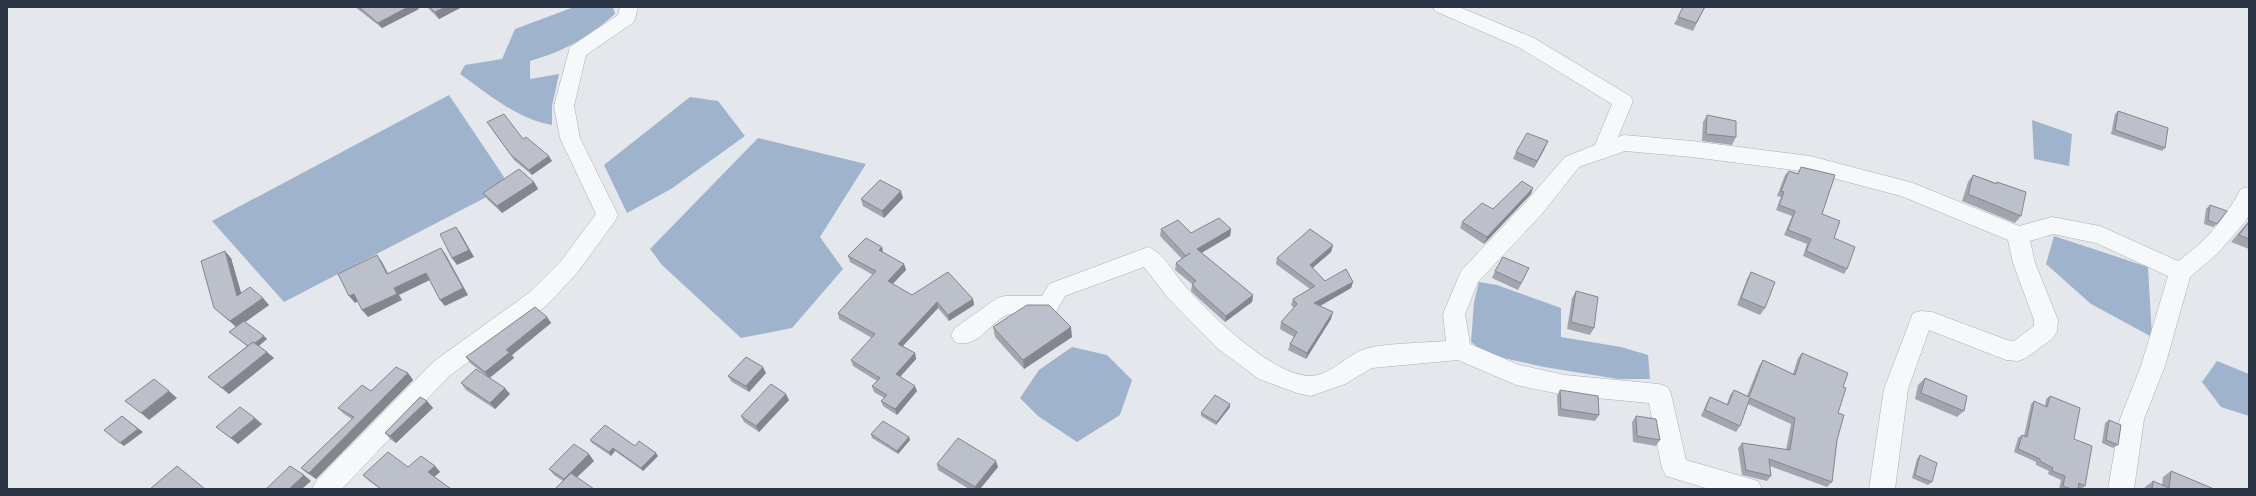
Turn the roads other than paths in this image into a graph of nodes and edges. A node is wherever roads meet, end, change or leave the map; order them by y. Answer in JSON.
{"nodes":[{"id":1,"x":629,"y":7,"type":"edge"},
{"id":2,"x":1442,"y":7,"type":"edge"},
{"id":3,"x":1603,"y":150,"type":"junction"},
{"id":4,"x":2249,"y":195,"type":"edge"},
{"id":5,"x":2018,"y":235,"type":"junction"},
{"id":6,"x":2180,"y":272,"type":"junction"},
{"id":7,"x":963,"y":335,"type":"dead end"},
{"id":8,"x":1459,"y":350,"type":"junction"},
{"id":9,"x":1675,"y":468,"type":"junction"},
{"id":10,"x":325,"y":489,"type":"edge"},
{"id":11,"x":1687,"y":489,"type":"edge"},
{"id":12,"x":1749,"y":489,"type":"edge"},
{"id":13,"x":1882,"y":489,"type":"edge"},
{"id":14,"x":2121,"y":489,"type":"edge"}],
"edges":[{"from":1,"to":10,"type":"street"},
{"from":2,"to":3,"type":"street"},
{"from":3,"to":5,"type":"street"},
{"from":3,"to":8,"type":"street"},
{"from":4,"to":6,"type":"street"},
{"from":5,"to":6,"type":"street"},
{"from":5,"to":13,"type":"street"},
{"from":6,"to":14,"type":"street"},
{"from":7,"to":8,"type":"street"},
{"from":8,"to":9,"type":"street"},
{"from":9,"to":11,"type":"street"},
{"from":9,"to":12,"type":"street"}]}
